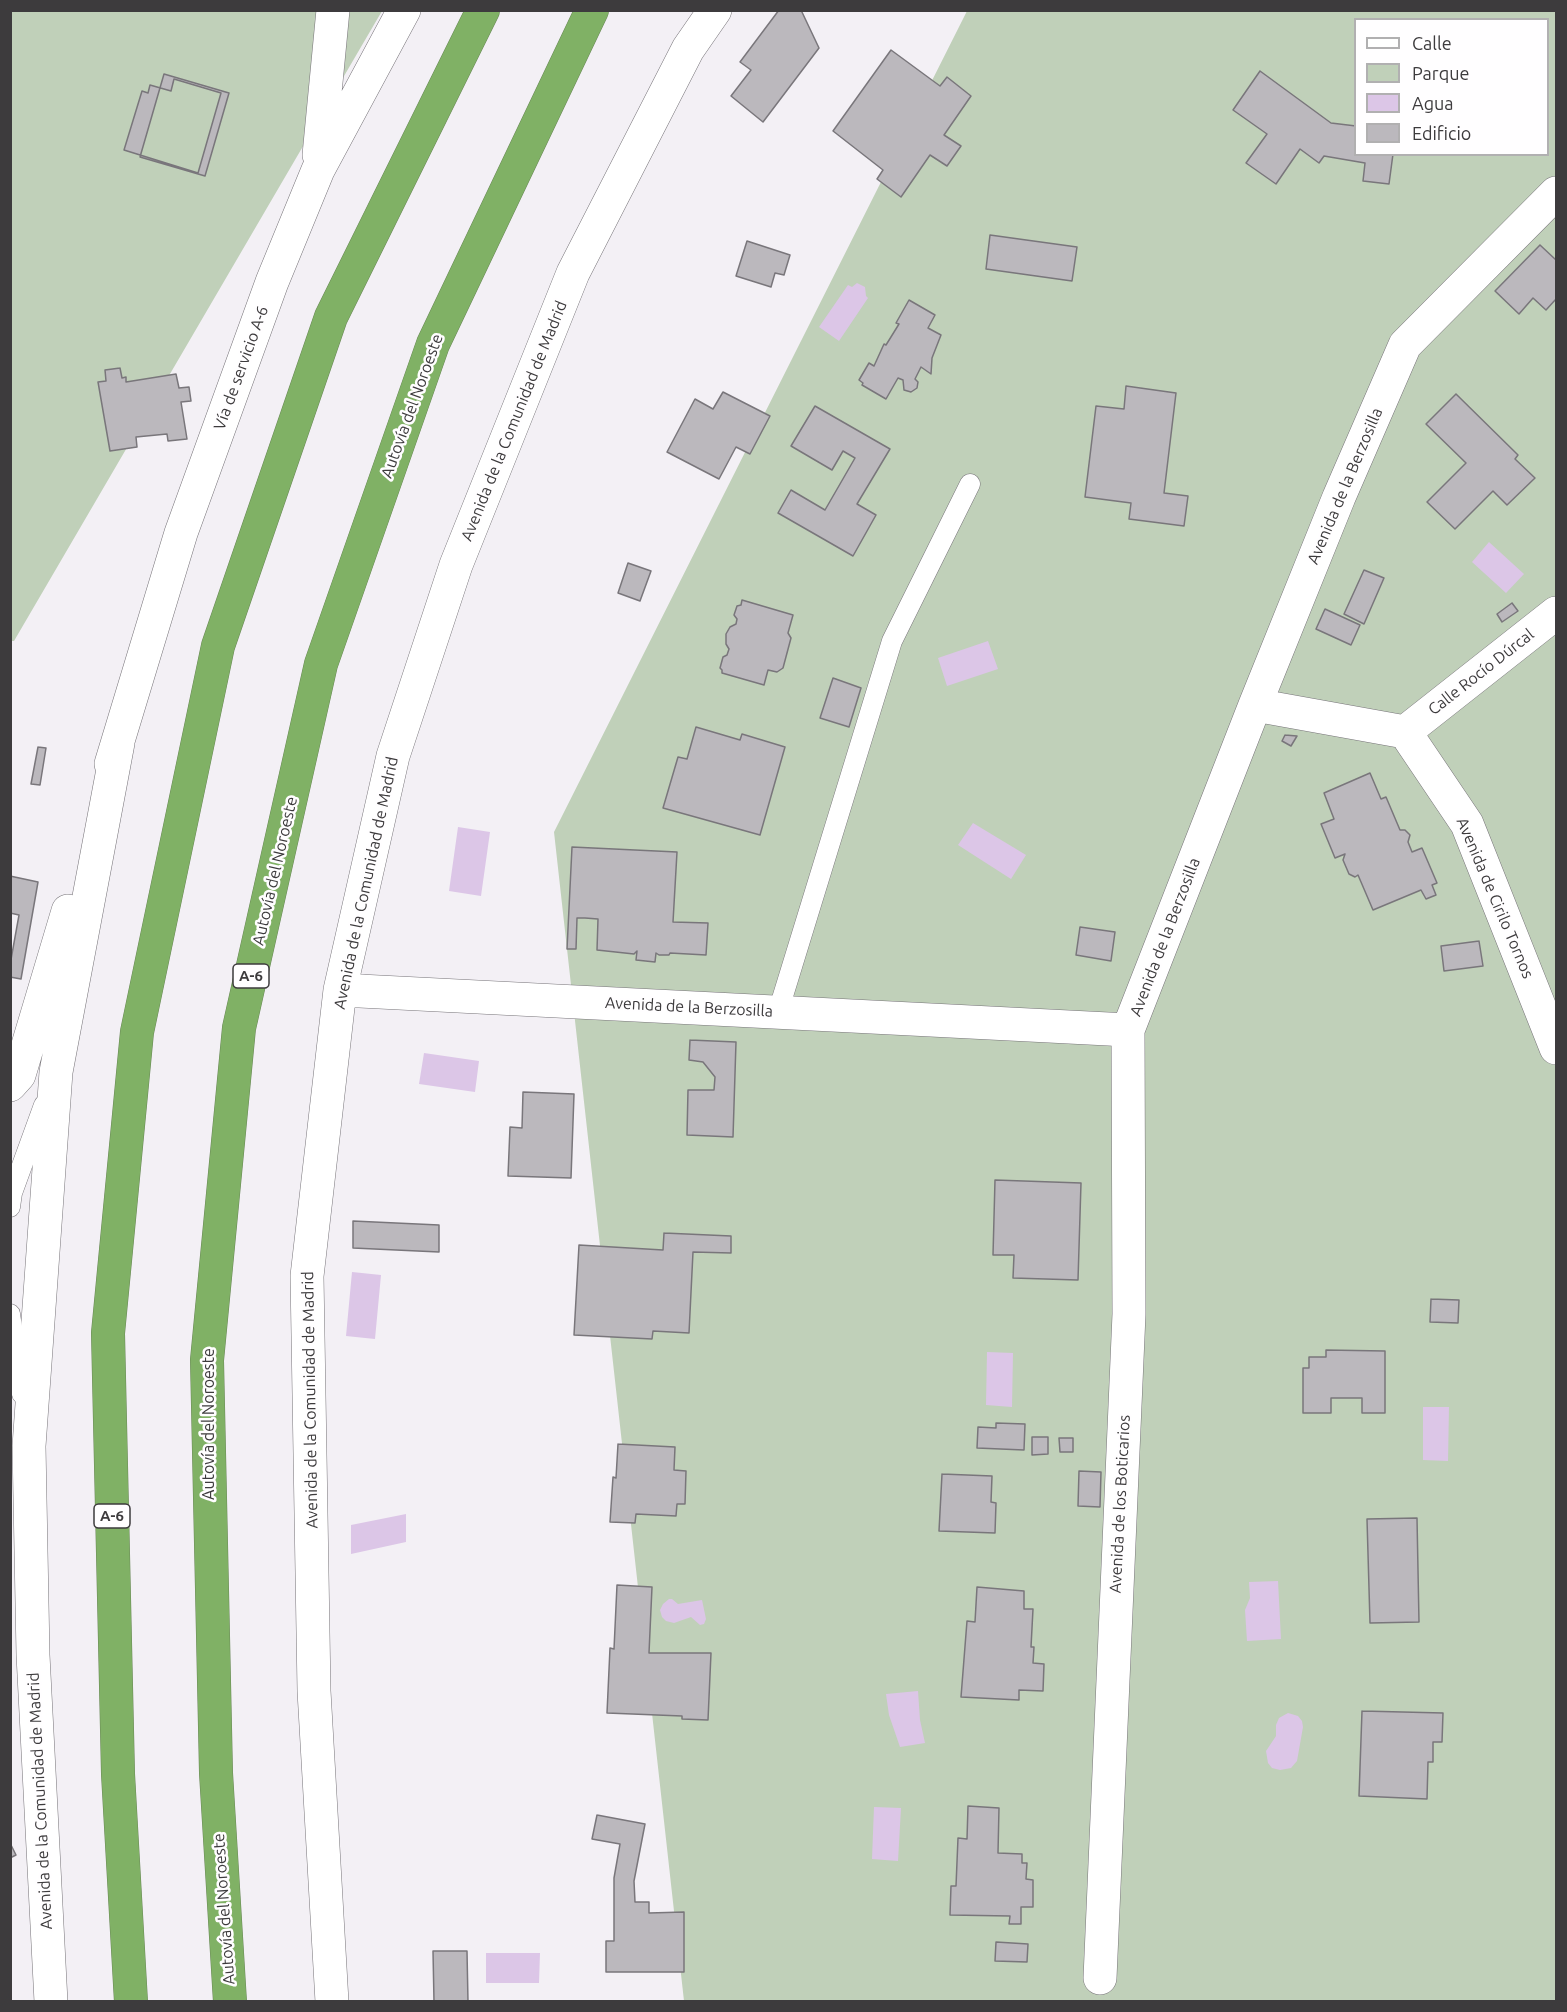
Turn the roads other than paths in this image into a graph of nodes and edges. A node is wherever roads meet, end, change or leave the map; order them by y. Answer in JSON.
{"nodes":[{"id":1,"x":333,"y":10,"type":"edge"},
{"id":2,"x":404,"y":10,"type":"edge"},
{"id":3,"x":483,"y":10,"type":"edge"},
{"id":4,"x":592,"y":10,"type":"edge"},
{"id":5,"x":715,"y":10,"type":"edge"},
{"id":6,"x":318,"y":170,"type":"junction"},
{"id":7,"x":1557,"y":193,"type":"edge"},
{"id":8,"x":970,"y":484,"type":"dead end"},
{"id":9,"x":1557,"y":613,"type":"edge"},
{"id":10,"x":1255,"y":705,"type":"junction"},
{"id":11,"x":1405,"y":732,"type":"junction"},
{"id":12,"x":118,"y":743,"type":"junction"},
{"id":13,"x":340,"y":990,"type":"junction"},
{"id":14,"x":778,"y":1012,"type":"junction"},
{"id":15,"x":1128,"y":1030,"type":"junction"},
{"id":16,"x":1557,"y":1048,"type":"edge"},
{"id":17,"x":56,"y":1072,"type":"junction"},
{"id":18,"x":10,"y":1085,"type":"edge"},
{"id":19,"x":10,"y":1207,"type":"edge"},
{"id":20,"x":10,"y":1314,"type":"edge"},
{"id":21,"x":29,"y":1446,"type":"junction"},
{"id":22,"x":10,"y":1539,"type":"edge"},
{"id":23,"x":33,"y":1655,"type":"junction"},
{"id":24,"x":1100,"y":1978,"type":"dead end"},
{"id":25,"x":51,"y":2001,"type":"edge"},
{"id":26,"x":131,"y":2001,"type":"edge"},
{"id":27,"x":230,"y":2001,"type":"edge"},
{"id":28,"x":332,"y":2001,"type":"edge"}],
"edges":[{"from":1,"to":6,"type":"street"},
{"from":2,"to":6,"type":"street","name":"Vía de servicio A-6"},
{"from":3,"to":26,"type":"highway","number":"A-6"},
{"from":4,"to":27,"type":"highway","name":"Autovía del Noroeste","number":"A-6"},
{"from":5,"to":13,"type":"street","name":"Avenida de la Comunidad de Madrid"},
{"from":6,"to":12,"type":"street","name":"Vía de servicio A-6"},
{"from":7,"to":10,"type":"street","name":"Avenida de la Berzosilla"},
{"from":8,"to":14,"type":"lane"},
{"from":9,"to":11,"type":"street","name":"Calle Rocío Dúrcal"},
{"from":10,"to":11,"type":"street"},
{"from":10,"to":15,"type":"street","name":"Avenida de la Berzosilla"},
{"from":11,"to":16,"type":"street","name":"Avenida de Cirilo Tornos"},
{"from":12,"to":17,"type":"street","name":"Avenida de la Comunidad de Madrid"},
{"from":12,"to":18,"type":"street"},
{"from":13,"to":14,"type":"street","name":"Avenida de la Berzosilla"},
{"from":13,"to":28,"type":"street","name":"Avenida de la Comunidad de Madrid"},
{"from":14,"to":15,"type":"street","name":"Avenida de la Berzosilla"},
{"from":15,"to":24,"type":"street","name":"Avenida de los Boticarios"},
{"from":17,"to":19,"type":"lane"},
{"from":17,"to":21,"type":"street","name":"Avenida de la Comunidad de Madrid"},
{"from":20,"to":21,"type":"lane"},
{"from":21,"to":23,"type":"street","name":"Avenida de la Comunidad de Madrid"},
{"from":22,"to":23,"type":"street"},
{"from":23,"to":25,"type":"street","name":"Avenida de la Comunidad de Madrid"}]}
